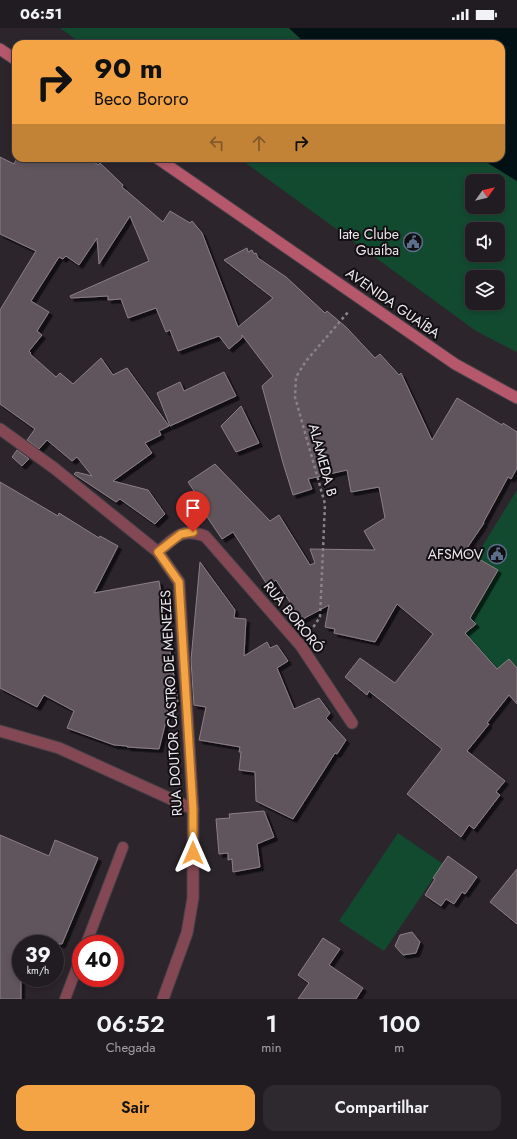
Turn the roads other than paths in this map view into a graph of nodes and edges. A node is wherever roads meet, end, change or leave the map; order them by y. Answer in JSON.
{"nodes":[{"id":1,"x":0,"y":49,"type":"edge"},
{"id":2,"x":12,"y":57,"type":"edge"},
{"id":3,"x":163,"y":162,"type":"edge"},
{"id":4,"x":517,"y":398,"type":"edge"},
{"id":5,"x":0,"y":429,"type":"edge"},
{"id":6,"x":158,"y":552,"type":"junction"},
{"id":7,"x":352,"y":723,"type":"dead end"},
{"id":8,"x":0,"y":732,"type":"edge"},
{"id":9,"x":193,"y":809,"type":"junction"},
{"id":10,"x":123,"y":847,"type":"dead end"},
{"id":11,"x":89,"y":935,"type":"edge"},
{"id":12,"x":72,"y":981,"type":"edge"},
{"id":13,"x":65,"y":999,"type":"edge"},
{"id":14,"x":163,"y":999,"type":"edge"}],
"edges":[{"from":1,"to":2,"type":"main road"},
{"from":3,"to":4,"type":"main road","name":"AVENIDA GUAÍBA"},
{"from":5,"to":6,"type":"street"},
{"from":6,"to":7,"type":"street","name":"RUA BORORÓ"},
{"from":6,"to":9,"type":"street","name":"RUA DOUTOR CASTRO DE MENEZES"},
{"from":8,"to":9,"type":"street"},
{"from":9,"to":14,"type":"street","name":"RUA DOUTOR CASTRO DE MENEZES"},
{"from":10,"to":11,"type":"lane"},
{"from":12,"to":13,"type":"lane"}]}
